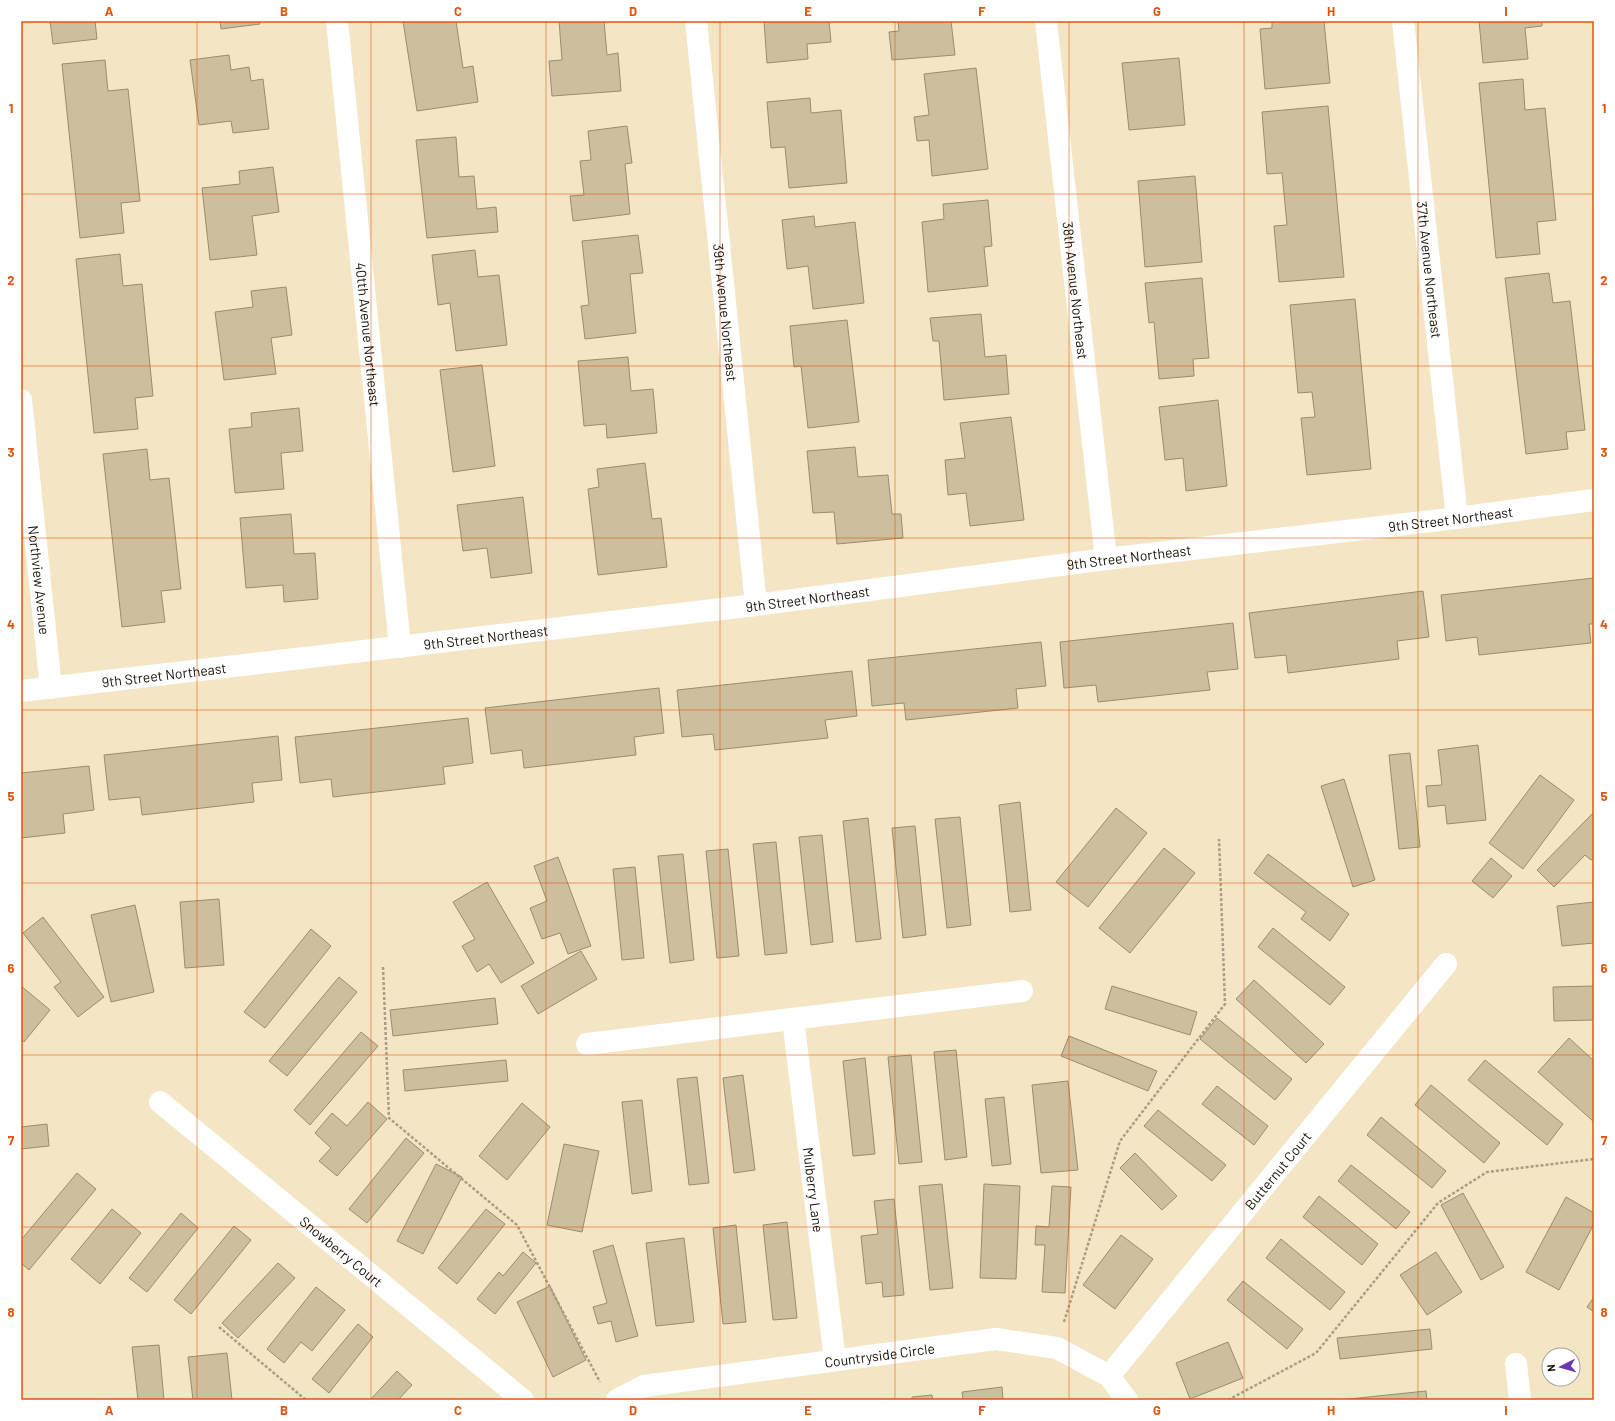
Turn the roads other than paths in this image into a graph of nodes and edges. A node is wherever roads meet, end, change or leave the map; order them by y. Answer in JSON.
{"nodes":[{"id":1,"x":337,"y":21,"type":"edge"},
{"id":2,"x":696,"y":21,"type":"edge"},
{"id":3,"x":1046,"y":21,"type":"edge"},
{"id":4,"x":1403,"y":21,"type":"edge"},
{"id":5,"x":21,"y":400,"type":"edge"},
{"id":6,"x":1594,"y":500,"type":"edge"},
{"id":7,"x":1457,"y":518,"type":"junction"},
{"id":8,"x":1106,"y":559,"type":"junction"},
{"id":9,"x":756,"y":605,"type":"junction"},
{"id":10,"x":400,"y":647,"type":"junction"},
{"id":11,"x":51,"y":688,"type":"junction"},
{"id":12,"x":21,"y":692,"type":"edge"},
{"id":13,"x":1446,"y":964,"type":"dead end"},
{"id":14,"x":1022,"y":991,"type":"dead end"},
{"id":15,"x":793,"y":1019,"type":"junction"},
{"id":16,"x":587,"y":1044,"type":"dead end"},
{"id":17,"x":160,"y":1102,"type":"dead end"},
{"id":18,"x":835,"y":1360,"type":"junction"},
{"id":19,"x":1516,"y":1364,"type":"dead end"},
{"id":20,"x":1109,"y":1376,"type":"junction"},
{"id":21,"x":609,"y":1393,"type":"edge"},
{"id":22,"x":523,"y":1400,"type":"edge"},
{"id":23,"x":1126,"y":1400,"type":"edge"},
{"id":24,"x":1520,"y":1400,"type":"edge"}],
"edges":[{"from":1,"to":10,"type":"street","name":"40tth Avenue Northeast"},
{"from":2,"to":9,"type":"street","name":"39th Avenue Northeast"},
{"from":3,"to":8,"type":"street","name":"38th Avenue Northeast"},
{"from":4,"to":7,"type":"street","name":"37th Avenue Northeast"},
{"from":5,"to":11,"type":"street","name":"Northview Avenue"},
{"from":6,"to":7,"type":"street","name":"9th Street Northeast"},
{"from":7,"to":8,"type":"street","name":"9th Street Northeast"},
{"from":8,"to":9,"type":"street","name":"9th Street Northeast"},
{"from":9,"to":10,"type":"street","name":"9th Street Northeast"},
{"from":10,"to":11,"type":"street","name":"9th Street Northeast"},
{"from":11,"to":12,"type":"street","name":"9th Street Northeast"},
{"from":13,"to":20,"type":"street","name":"Butternut Court"},
{"from":14,"to":15,"type":"street"},
{"from":15,"to":16,"type":"street"},
{"from":15,"to":18,"type":"street","name":"Mulberry Lane"},
{"from":17,"to":22,"type":"street","name":"Snowberry Court"},
{"from":18,"to":20,"type":"street","name":"Countryside Circle"},
{"from":18,"to":21,"type":"street","name":"Countryside Circle"},
{"from":19,"to":24,"type":"street"},
{"from":20,"to":23,"type":"street","name":"Countryside Circle"}]}
